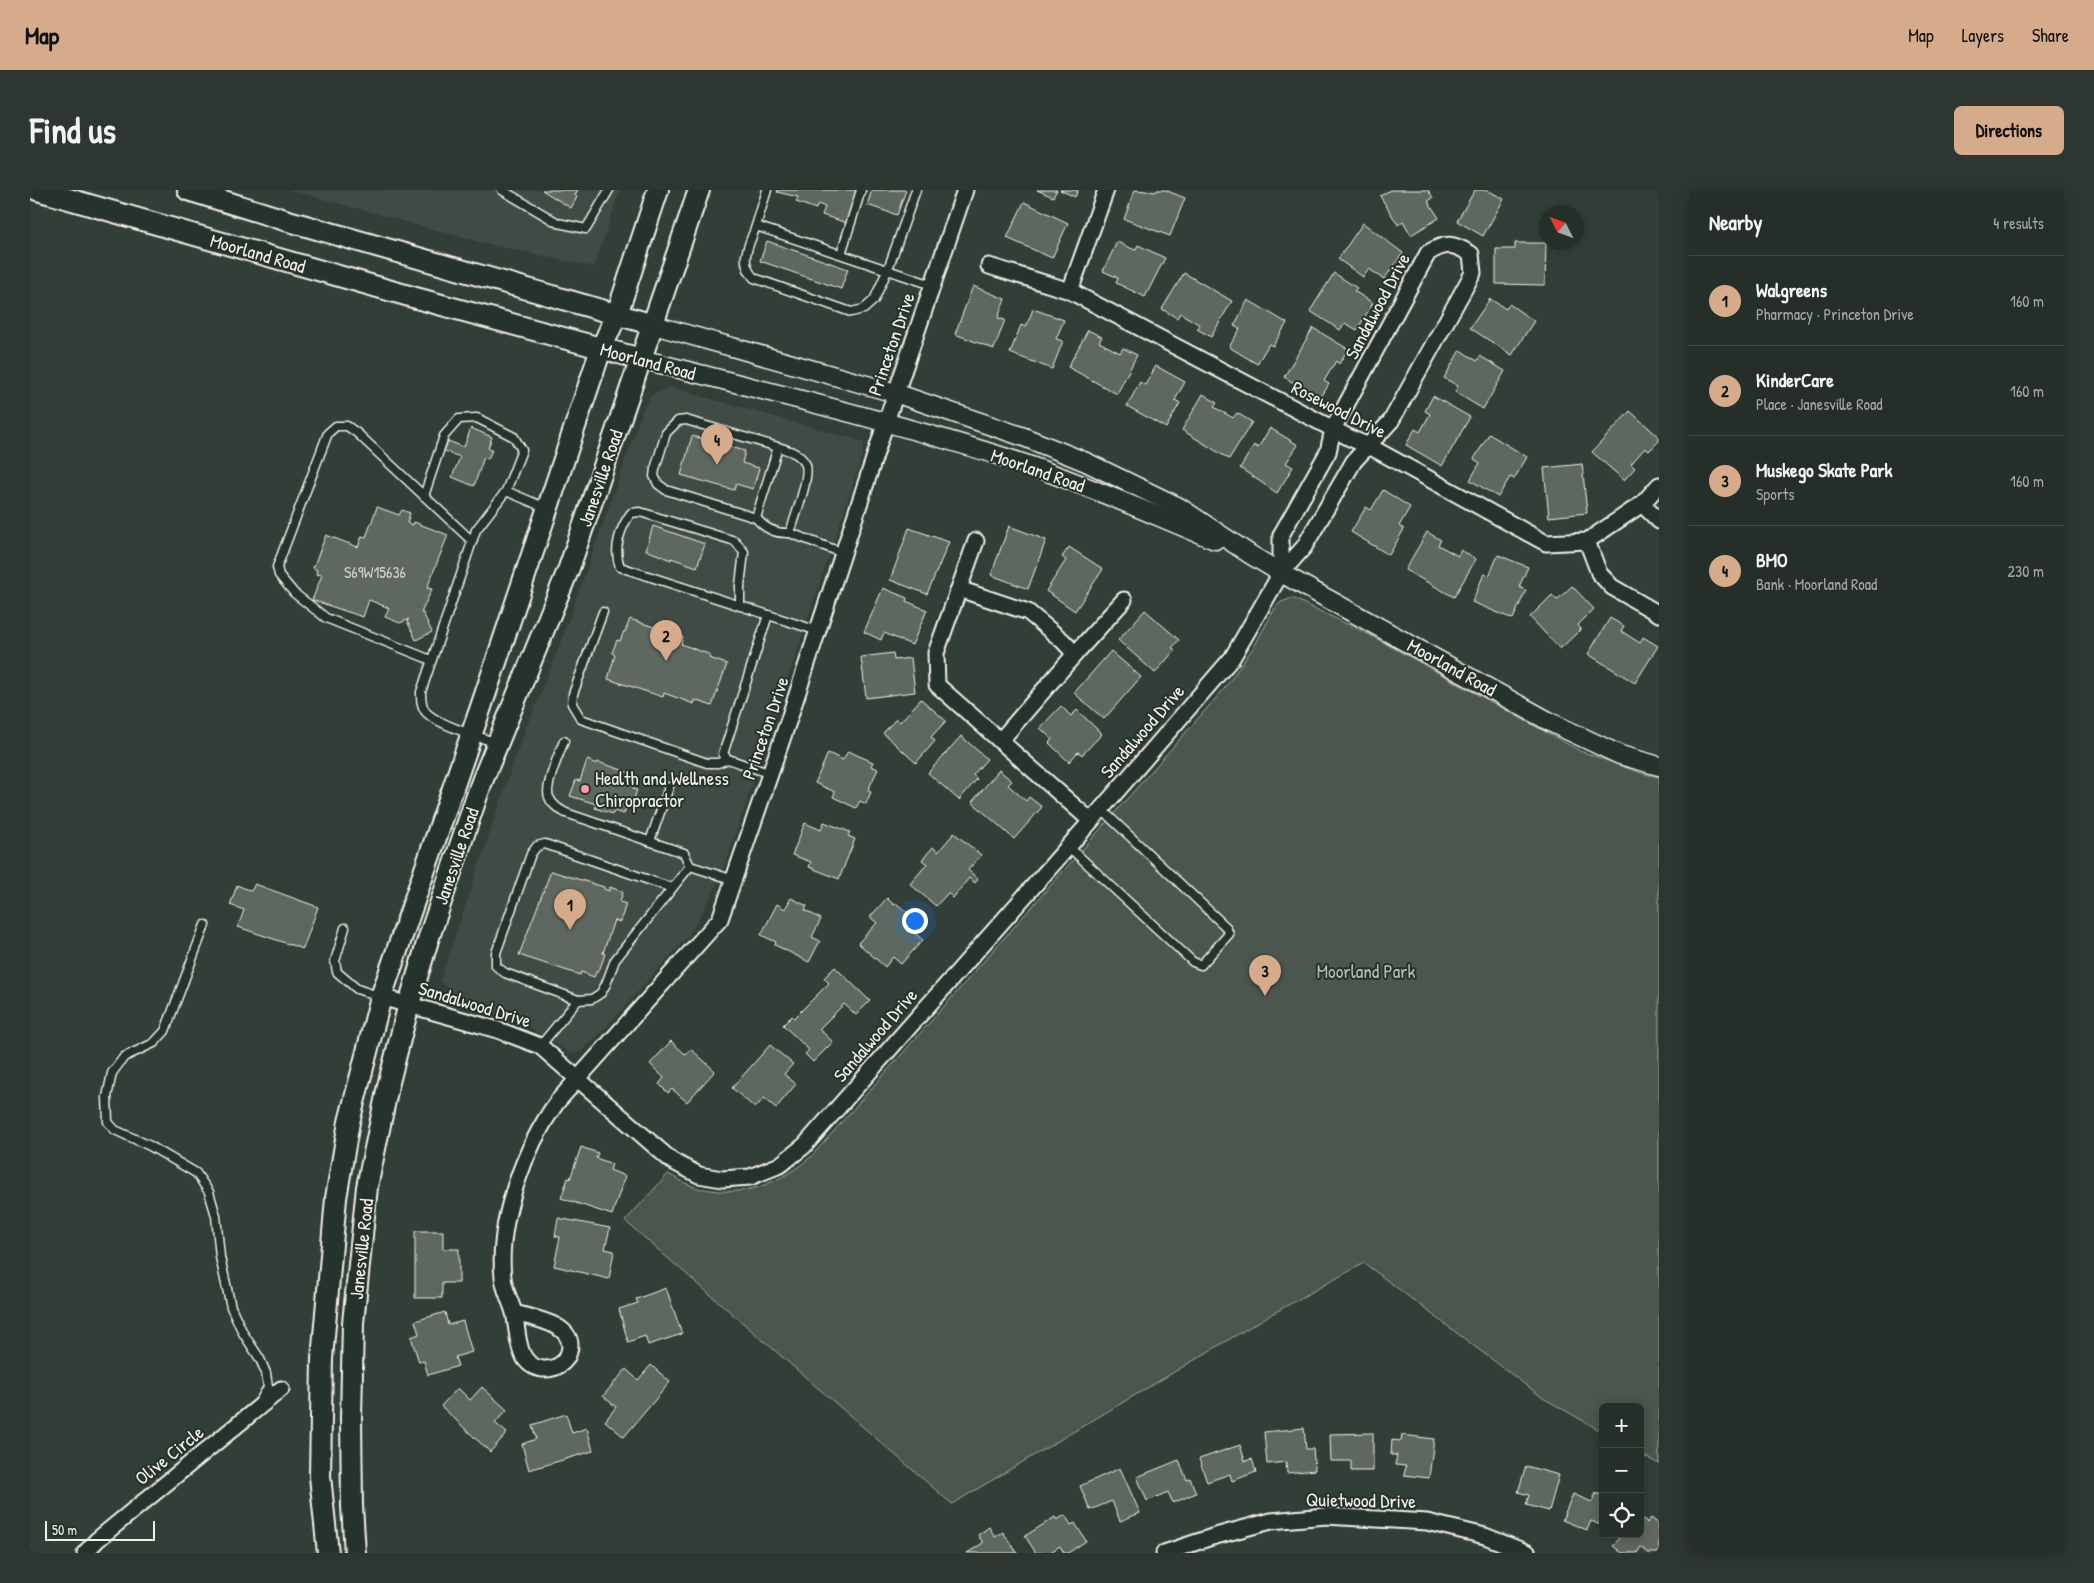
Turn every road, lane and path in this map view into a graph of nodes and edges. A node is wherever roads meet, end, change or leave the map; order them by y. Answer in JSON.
{"nodes":[{"id":1,"x":37,"y":190,"type":"edge"},
{"id":2,"x":188,"y":190,"type":"edge"},
{"id":3,"x":502,"y":190,"type":"edge"},
{"id":4,"x":609,"y":190,"type":"edge"},
{"id":5,"x":658,"y":190,"type":"edge"},
{"id":6,"x":699,"y":190,"type":"edge"},
{"id":7,"x":768,"y":190,"type":"edge"},
{"id":8,"x":861,"y":190,"type":"edge"},
{"id":9,"x":916,"y":190,"type":"edge"},
{"id":10,"x":965,"y":190,"type":"edge"},
{"id":11,"x":1106,"y":190,"type":"edge"},
{"id":12,"x":756,"y":226,"type":"junction"},
{"id":13,"x":841,"y":254,"type":"junction"},
{"id":14,"x":989,"y":266,"type":"dead end"},
{"id":15,"x":888,"y":270,"type":"junction"},
{"id":16,"x":932,"y":284,"type":"junction"},
{"id":17,"x":1070,"y":291,"type":"junction"},
{"id":18,"x":617,"y":314,"type":"junction"},
{"id":19,"x":654,"y":325,"type":"junction"},
{"id":20,"x":601,"y":348,"type":"junction"},
{"id":21,"x":641,"y":359,"type":"junction"},
{"id":22,"x":895,"y":393,"type":"junction"},
{"id":23,"x":886,"y":422,"type":"junction"},
{"id":24,"x":1333,"y":429,"type":"junction"},
{"id":25,"x":1369,"y":446,"type":"junction"},
{"id":26,"x":778,"y":447,"type":"junction"},
{"id":27,"x":1659,"y":485,"type":"edge"},
{"id":28,"x":506,"y":491,"type":"junction"},
{"id":29,"x":424,"y":496,"type":"junction"},
{"id":30,"x":1642,"y":504,"type":"junction"},
{"id":31,"x":547,"y":508,"type":"junction"},
{"id":32,"x":756,"y":518,"type":"junction"},
{"id":33,"x":1659,"y":521,"type":"edge"},
{"id":34,"x":790,"y":532,"type":"junction"},
{"id":35,"x":472,"y":541,"type":"junction"},
{"id":36,"x":1587,"y":541,"type":"junction"},
{"id":37,"x":976,"y":542,"type":"dead end"},
{"id":38,"x":843,"y":553,"type":"junction"},
{"id":39,"x":1250,"y":555,"type":"junction"},
{"id":40,"x":1281,"y":573,"type":"junction"},
{"id":41,"x":959,"y":589,"type":"junction"},
{"id":42,"x":1124,"y":600,"type":"dead end"},
{"id":43,"x":740,"y":606,"type":"junction"},
{"id":44,"x":602,"y":612,"type":"dead end"},
{"id":45,"x":768,"y":614,"type":"junction"},
{"id":46,"x":1659,"y":614,"type":"edge"},
{"id":47,"x":818,"y":631,"type":"junction"},
{"id":48,"x":1075,"y":654,"type":"junction"},
{"id":49,"x":431,"y":660,"type":"junction"},
{"id":50,"x":472,"y":734,"type":"junction"},
{"id":51,"x":564,"y":741,"type":"dead end"},
{"id":52,"x":1000,"y":741,"type":"junction"},
{"id":53,"x":498,"y":744,"type":"junction"},
{"id":54,"x":728,"y":759,"type":"junction"},
{"id":55,"x":1659,"y":766,"type":"edge"},
{"id":56,"x":770,"y":774,"type":"junction"},
{"id":57,"x":669,"y":787,"type":"dead end"},
{"id":58,"x":1102,"y":809,"type":"junction"},
{"id":59,"x":1091,"y":821,"type":"junction"},
{"id":60,"x":650,"y":841,"type":"junction"},
{"id":61,"x":1068,"y":847,"type":"junction"},
{"id":62,"x":690,"y":866,"type":"junction"},
{"id":63,"x":734,"y":880,"type":"junction"},
{"id":64,"x":672,"y":888,"type":"junction"},
{"id":65,"x":204,"y":925,"type":"dead end"},
{"id":66,"x":345,"y":928,"type":"dead end"},
{"id":67,"x":381,"y":997,"type":"junction"},
{"id":68,"x":578,"y":1000,"type":"junction"},
{"id":69,"x":409,"y":1004,"type":"junction"},
{"id":70,"x":540,"y":1046,"type":"junction"},
{"id":71,"x":578,"y":1079,"type":"junction"},
{"id":72,"x":514,"y":1313,"type":"dead end"},
{"id":73,"x":281,"y":1389,"type":"dead end"},
{"id":74,"x":256,"y":1410,"type":"junction"},
{"id":75,"x":85,"y":1553,"type":"edge"},
{"id":76,"x":328,"y":1553,"type":"edge"},
{"id":77,"x":356,"y":1553,"type":"edge"},
{"id":78,"x":1164,"y":1553,"type":"edge"},
{"id":79,"x":1528,"y":1553,"type":"edge"}],
"edges":[{"from":1,"to":20,"type":"main road","name":"Moorland Road"},
{"from":2,"to":18,"type":"main road","name":"Moorland Road"},
{"from":3,"to":4,"type":"lane"},
{"from":5,"to":18,"type":"main road","name":"Janesville Road"},
{"from":6,"to":19,"type":"main road","name":"Janesville Road"},
{"from":7,"to":12,"type":"lane"},
{"from":8,"to":13,"type":"lane"},
{"from":9,"to":15,"type":"lane"},
{"from":10,"to":16,"type":"street","name":"Princeton Drive"},
{"from":11,"to":17,"type":"street"},
{"from":12,"to":13,"type":"lane"},
{"from":12,"to":15,"type":"lane"},
{"from":13,"to":15,"type":"lane"},
{"from":14,"to":17,"type":"street","name":"Rosewood Drive"},
{"from":15,"to":16,"type":"lane"},
{"from":16,"to":22,"type":"street","name":"Princeton Drive"},
{"from":17,"to":24,"type":"street","name":"Rosewood Drive"},
{"from":18,"to":19,"type":"main road","name":"Moorland Road"},
{"from":18,"to":20,"type":"main road","name":"Janesville Road"},
{"from":19,"to":21,"type":"main road","name":"Janesville Road"},
{"from":19,"to":22,"type":"street","name":"Moorland Road"},
{"from":20,"to":21,"type":"main road","name":"Moorland Road"},
{"from":20,"to":31,"type":"main road","name":"Janesville Road"},
{"from":21,"to":23,"type":"street","name":"Moorland Road"},
{"from":21,"to":53,"type":"main road","name":"Janesville Road"},
{"from":22,"to":23,"type":"street","name":"Princeton Drive"},
{"from":22,"to":39,"type":"street","name":"Moorland Road"},
{"from":23,"to":38,"type":"street","name":"Princeton Drive"},
{"from":23,"to":39,"type":"street","name":"Moorland Road"},
{"from":24,"to":25,"type":"street","name":"Rosewood Drive"},
{"from":24,"to":25,"type":"street","name":"Sandalwood Drive"},
{"from":24,"to":40,"type":"street","name":"Sandalwood Drive"},
{"from":25,"to":36,"type":"street","name":"Rosewood Drive"},
{"from":25,"to":40,"type":"street","name":"Sandalwood Drive"},
{"from":26,"to":32,"type":"lane"},
{"from":26,"to":32,"type":"lane"},
{"from":26,"to":34,"type":"lane"},
{"from":27,"to":30,"type":"street"},
{"from":28,"to":29,"type":"lane"},
{"from":28,"to":31,"type":"lane"},
{"from":28,"to":35,"type":"lane"},
{"from":29,"to":35,"type":"lane"},
{"from":29,"to":49,"type":"lane"},
{"from":30,"to":33,"type":"street"},
{"from":30,"to":36,"type":"street"},
{"from":31,"to":50,"type":"main road","name":"Janesville Road"},
{"from":32,"to":34,"type":"lane"},
{"from":34,"to":38,"type":"lane"},
{"from":35,"to":49,"type":"lane"},
{"from":36,"to":46,"type":"street"},
{"from":37,"to":41,"type":"street"},
{"from":38,"to":47,"type":"street","name":"Princeton Drive"},
{"from":39,"to":40,"type":"street","name":"Moorland Road"},
{"from":40,"to":55,"type":"street","name":"Moorland Road"},
{"from":40,"to":58,"type":"street","name":"Sandalwood Drive"},
{"from":41,"to":48,"type":"street"},
{"from":41,"to":52,"type":"street"},
{"from":42,"to":48,"type":"street"},
{"from":43,"to":43,"type":"lane"},
{"from":43,"to":45,"type":"lane"},
{"from":44,"to":54,"type":"lane"},
{"from":45,"to":47,"type":"lane"},
{"from":45,"to":54,"type":"lane"},
{"from":47,"to":56,"type":"street","name":"Princeton Drive"},
{"from":48,"to":52,"type":"street"},
{"from":49,"to":50,"type":"lane"},
{"from":50,"to":53,"type":"lane"},
{"from":50,"to":67,"type":"main road","name":"Janesville Road"},
{"from":51,"to":60,"type":"lane"},
{"from":52,"to":59,"type":"street"},
{"from":53,"to":69,"type":"main road","name":"Janesville Road"},
{"from":54,"to":56,"type":"lane"},
{"from":56,"to":63,"type":"street","name":"Princeton Drive"},
{"from":57,"to":60,"type":"lane"},
{"from":58,"to":59,"type":"street","name":"Sandalwood Drive"},
{"from":58,"to":61,"type":"lane"},
{"from":59,"to":61,"type":"street","name":"Sandalwood Drive"},
{"from":60,"to":62,"type":"lane"},
{"from":61,"to":71,"type":"street","name":"Sandalwood Drive"},
{"from":62,"to":63,"type":"lane"},
{"from":62,"to":64,"type":"lane"},
{"from":63,"to":71,"type":"street","name":"Princeton Drive"},
{"from":64,"to":68,"type":"lane"},
{"from":64,"to":68,"type":"lane"},
{"from":65,"to":74,"type":"lane"},
{"from":66,"to":67,"type":"lane"},
{"from":67,"to":69,"type":"street","name":"Sandalwood Drive"},
{"from":67,"to":76,"type":"main road","name":"Janesville Road"},
{"from":68,"to":70,"type":"lane"},
{"from":69,"to":70,"type":"street","name":"Sandalwood Drive"},
{"from":69,"to":77,"type":"main road","name":"Janesville Road"},
{"from":70,"to":71,"type":"street","name":"Sandalwood Drive"},
{"from":71,"to":72,"type":"street","name":"Princeton Drive"},
{"from":73,"to":74,"type":"street","name":"Olive Circle"},
{"from":74,"to":75,"type":"street","name":"Olive Circle"},
{"from":78,"to":79,"type":"street","name":"Quietwood Drive"}]}
